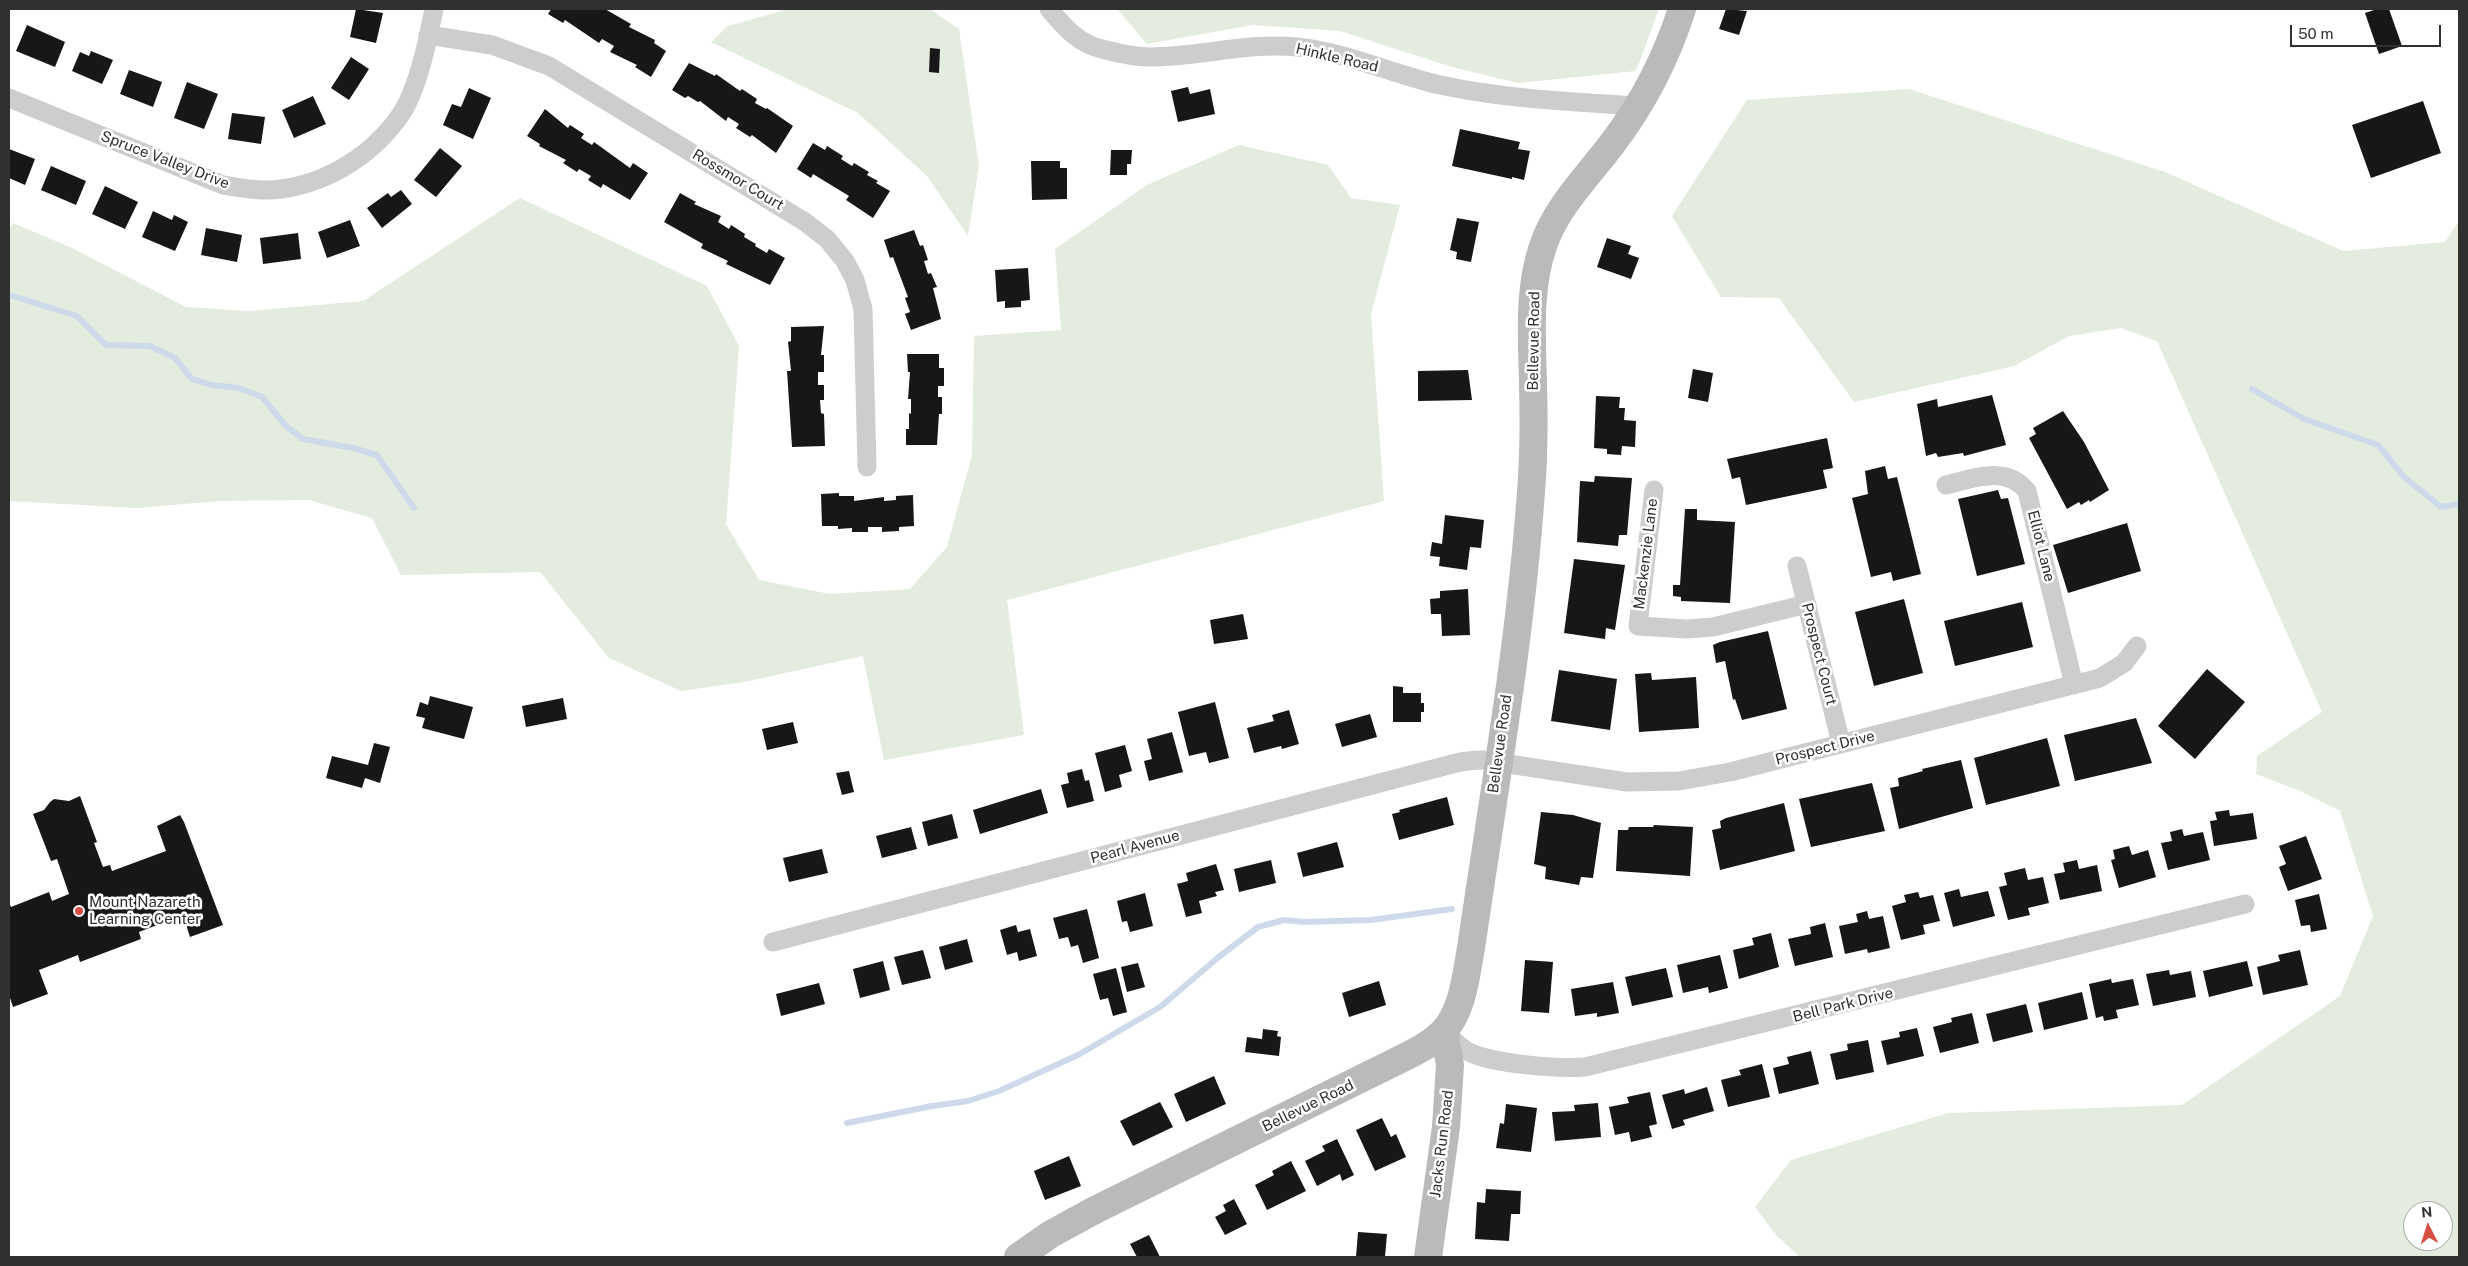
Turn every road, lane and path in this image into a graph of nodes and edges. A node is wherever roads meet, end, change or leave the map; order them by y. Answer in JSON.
{"nodes":[{"id":1,"x":434,"y":9,"type":"edge"},
{"id":2,"x":1049,"y":9,"type":"edge"},
{"id":3,"x":1682,"y":9,"type":"edge"},
{"id":4,"x":428,"y":35,"type":"junction"},
{"id":5,"x":9,"y":98,"type":"edge"},
{"id":6,"x":1639,"y":106,"type":"junction"},
{"id":7,"x":867,"y":467,"type":"dead end"},
{"id":8,"x":1946,"y":485,"type":"dead end"},
{"id":9,"x":1654,"y":490,"type":"dead end"},
{"id":10,"x":1797,"y":566,"type":"dead end"},
{"id":11,"x":1807,"y":604,"type":"junction"},
{"id":12,"x":2137,"y":646,"type":"dead end"},
{"id":13,"x":2074,"y":685,"type":"junction"},
{"id":14,"x":1841,"y":743,"type":"junction"},
{"id":15,"x":1498,"y":760,"type":"junction"},
{"id":16,"x":2245,"y":904,"type":"dead end"},
{"id":17,"x":773,"y":942,"type":"dead end"},
{"id":18,"x":1444,"y":1031,"type":"junction"},
{"id":19,"x":1018,"y":1257,"type":"edge"},
{"id":20,"x":1428,"y":1257,"type":"edge"}],
"edges":[{"from":1,"to":4,"type":"street","name":"Spruce Valley Drive"},
{"from":2,"to":6,"type":"street","name":"Hinkle Road"},
{"from":3,"to":6,"type":"street","name":"Bellevue Road"},
{"from":4,"to":5,"type":"street","name":"Spruce Valley Drive"},
{"from":4,"to":7,"type":"street","name":"Rossmor Court"},
{"from":6,"to":15,"type":"street","name":"Bellevue Road"},
{"from":8,"to":13,"type":"street","name":"Elliot Lane"},
{"from":9,"to":11,"type":"street","name":"Mackenzie Lane"},
{"from":10,"to":11,"type":"street","name":"Prospect Court"},
{"from":11,"to":14,"type":"street","name":"Prospect Court"},
{"from":12,"to":13,"type":"street","name":"Prospect Drive"},
{"from":13,"to":14,"type":"street","name":"Prospect Drive"},
{"from":14,"to":15,"type":"street","name":"Prospect Drive"},
{"from":15,"to":17,"type":"street","name":"Pearl Avenue"},
{"from":15,"to":18,"type":"street","name":"Bellevue Road"},
{"from":16,"to":18,"type":"street","name":"Bell Park Drive"},
{"from":18,"to":19,"type":"street","name":"Bellevue Road"},
{"from":18,"to":20,"type":"street","name":"Jacks Run Road"}]}
